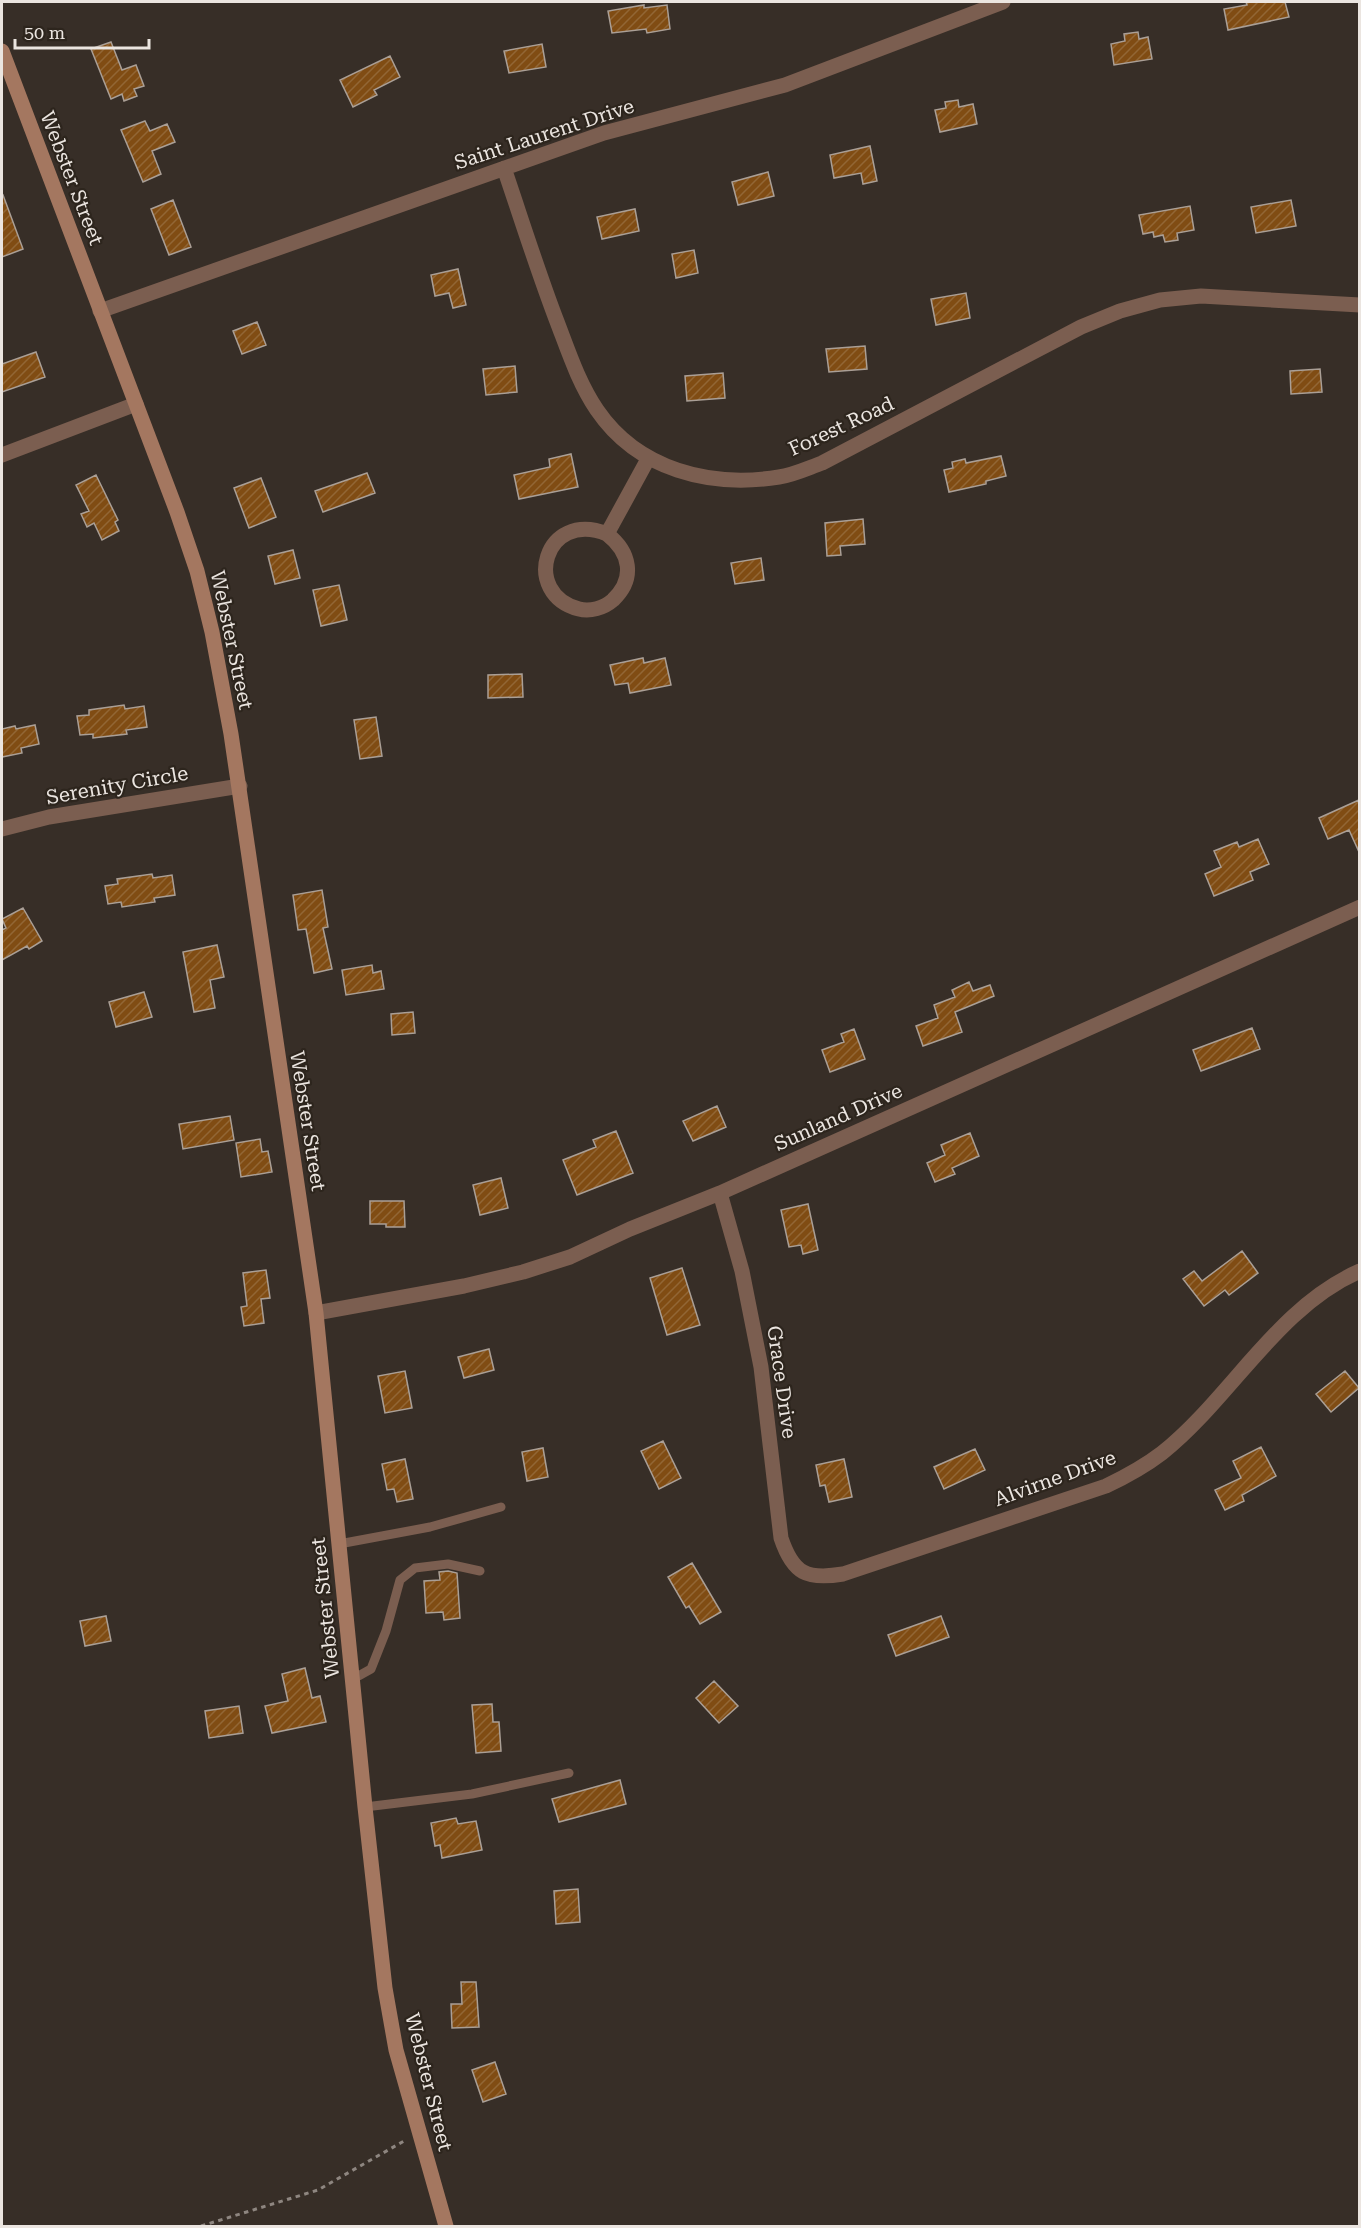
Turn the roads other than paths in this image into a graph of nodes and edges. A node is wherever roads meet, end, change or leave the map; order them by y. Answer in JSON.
{"nodes":[{"id":1,"x":1003,"y":2,"type":"edge"},
{"id":2,"x":2,"y":51,"type":"edge"},
{"id":3,"x":504,"y":168,"type":"junction"},
{"id":4,"x":1359,"y":305,"type":"edge"},
{"id":5,"x":100,"y":311,"type":"junction"},
{"id":6,"x":136,"y":404,"type":"junction"},
{"id":7,"x":2,"y":455,"type":"edge"},
{"id":8,"x":648,"y":459,"type":"junction"},
{"id":9,"x":608,"y":534,"type":"junction"},
{"id":10,"x":240,"y":786,"type":"junction"},
{"id":11,"x":2,"y":829,"type":"edge"},
{"id":12,"x":1359,"y":907,"type":"edge"},
{"id":13,"x":720,"y":1192,"type":"junction"},
{"id":14,"x":1359,"y":1271,"type":"edge"},
{"id":15,"x":316,"y":1313,"type":"junction"},
{"id":16,"x":501,"y":1507,"type":"dead end"},
{"id":17,"x":339,"y":1544,"type":"junction"},
{"id":18,"x":480,"y":1571,"type":"dead end"},
{"id":19,"x":803,"y":1573,"type":"joint"},
{"id":20,"x":353,"y":1679,"type":"junction"},
{"id":21,"x":569,"y":1773,"type":"dead end"},
{"id":22,"x":365,"y":1807,"type":"junction"},
{"id":23,"x":446,"y":2226,"type":"edge"}],
"edges":[{"from":1,"to":3,"type":"street","name":"Saint Laurent Drive"},
{"from":2,"to":5,"type":"main road","name":"Webster Street"},
{"from":3,"to":5,"type":"street","name":"Saint Laurent Drive"},
{"from":3,"to":8,"type":"street","name":"Forest Road"},
{"from":4,"to":8,"type":"street","name":"Forest Road"},
{"from":5,"to":6,"type":"main road","name":"Webster Street"},
{"from":6,"to":7,"type":"street"},
{"from":6,"to":10,"type":"main road","name":"Webster Street"},
{"from":8,"to":9,"type":"street"},
{"from":9,"to":9,"type":"street"},
{"from":10,"to":11,"type":"street","name":"Serenity Circle"},
{"from":10,"to":15,"type":"main road","name":"Webster Street"},
{"from":12,"to":13,"type":"street","name":"Sunland Drive"},
{"from":13,"to":15,"type":"street","name":"Sunland Drive"},
{"from":13,"to":19,"type":"street","name":"Grace Drive"},
{"from":14,"to":19,"type":"street","name":"Alvirne Drive"},
{"from":15,"to":17,"type":"main road","name":"Webster Street"},
{"from":16,"to":17,"type":"lane"},
{"from":17,"to":20,"type":"main road","name":"Webster Street"},
{"from":18,"to":20,"type":"lane"},
{"from":20,"to":22,"type":"main road","name":"Webster Street"},
{"from":21,"to":22,"type":"lane"},
{"from":22,"to":23,"type":"main road","name":"Webster Street"}]}
